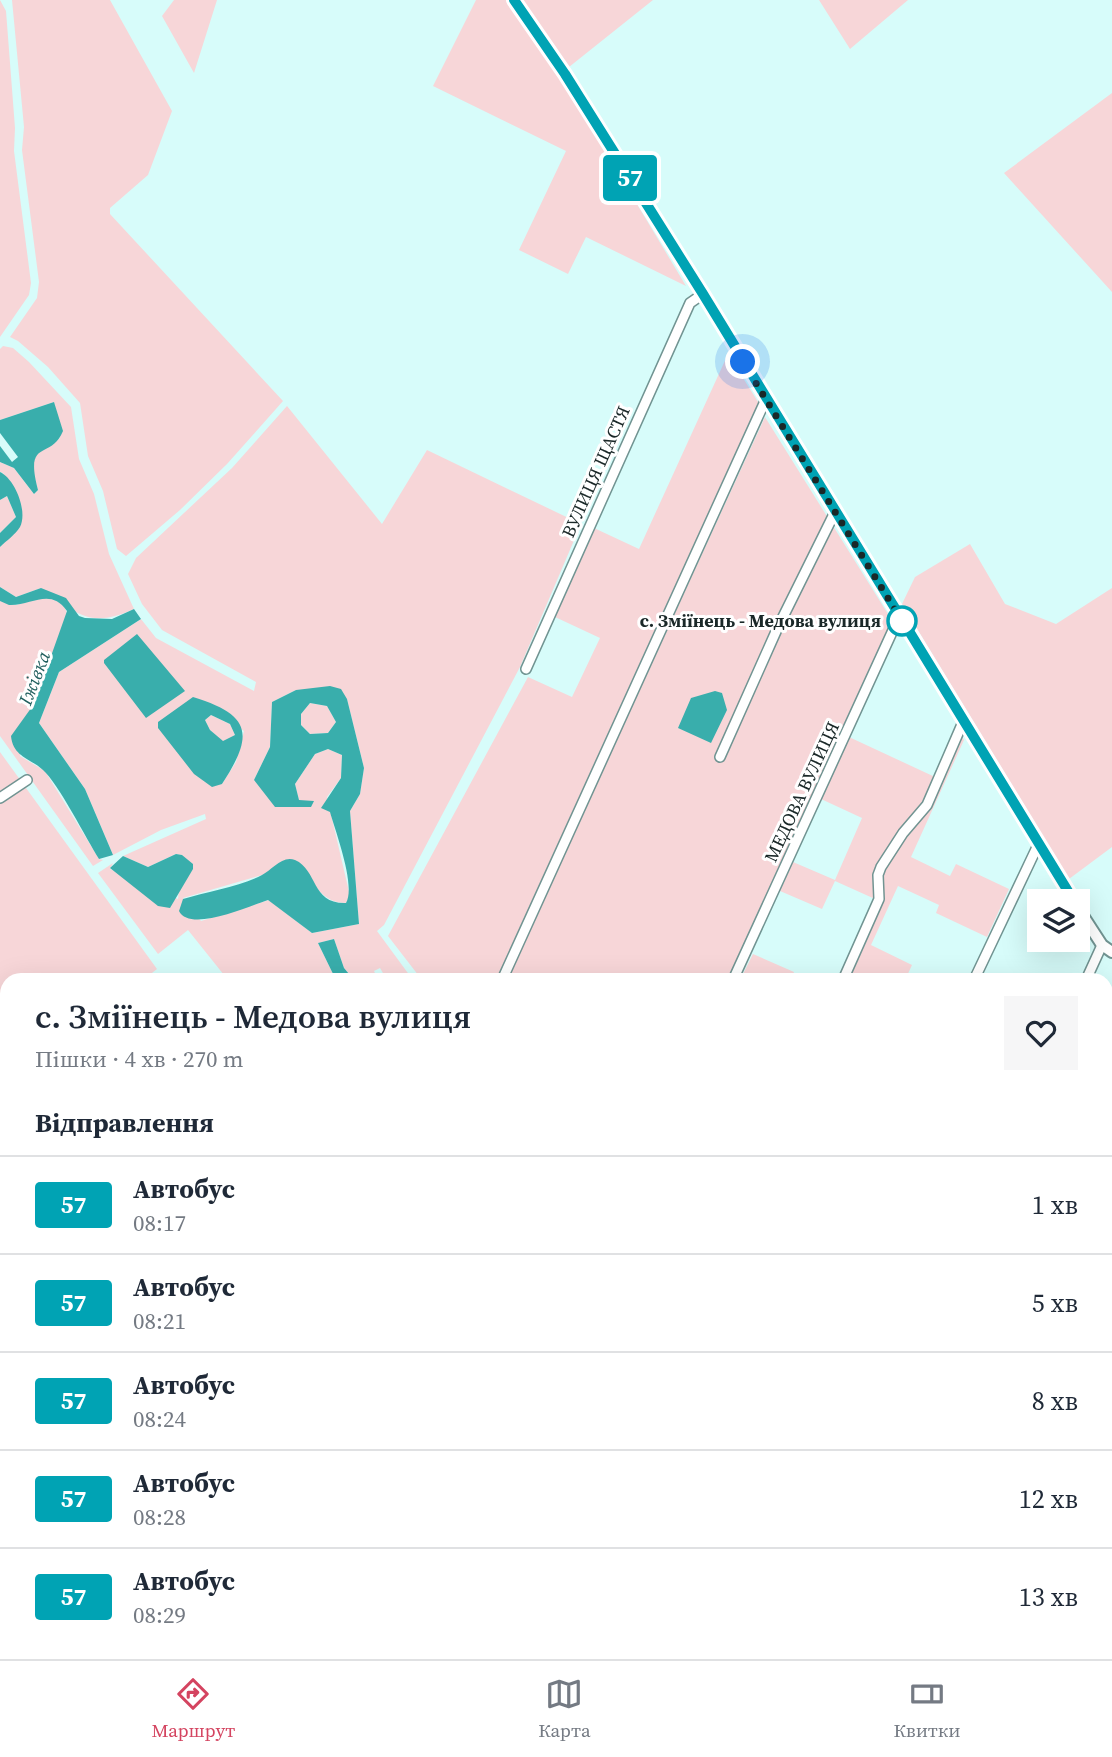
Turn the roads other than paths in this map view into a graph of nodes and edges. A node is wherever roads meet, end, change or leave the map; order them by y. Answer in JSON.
{"nodes":[{"id":1,"x":514,"y":0,"type":"edge"},
{"id":2,"x":703,"y":294,"type":"junction"},
{"id":3,"x":766,"y":399,"type":"junction"},
{"id":4,"x":835,"y":512,"type":"junction"},
{"id":5,"x":899,"y":617,"type":"junction"},
{"id":6,"x":526,"y":669,"type":"dead end"},
{"id":7,"x":963,"y":722,"type":"junction"},
{"id":8,"x":720,"y":757,"type":"dead end"},
{"id":9,"x":27,"y":780,"type":"dead end"},
{"id":10,"x":0,"y":798,"type":"edge"},
{"id":11,"x":1038,"y":845,"type":"junction"},
{"id":12,"x":1066,"y":889,"type":"edge"},
{"id":13,"x":1090,"y":927,"type":"edge"},
{"id":14,"x":1101,"y":944,"type":"junction"},
{"id":15,"x":1112,"y":952,"type":"edge"},
{"id":16,"x":505,"y":973,"type":"edge"},
{"id":17,"x":736,"y":973,"type":"edge"},
{"id":18,"x":846,"y":973,"type":"edge"},
{"id":19,"x":977,"y":973,"type":"edge"},
{"id":20,"x":1089,"y":973,"type":"edge"}],
"edges":[{"from":1,"to":2,"type":"street"},
{"from":2,"to":3,"type":"street"},
{"from":2,"to":6,"type":"street","name":"ВУЛИЦЯ ЩАСТЯ"},
{"from":3,"to":4,"type":"street"},
{"from":3,"to":16,"type":"street"},
{"from":4,"to":5,"type":"street"},
{"from":4,"to":8,"type":"street"},
{"from":5,"to":7,"type":"street"},
{"from":5,"to":17,"type":"street","name":"МЕДОВА ВУЛИЦЯ"},
{"from":7,"to":11,"type":"street"},
{"from":7,"to":18,"type":"street"},
{"from":9,"to":10,"type":"street"},
{"from":11,"to":12,"type":"street"},
{"from":11,"to":19,"type":"street"},
{"from":13,"to":14,"type":"street"},
{"from":14,"to":15,"type":"street"},
{"from":14,"to":20,"type":"street"}]}
